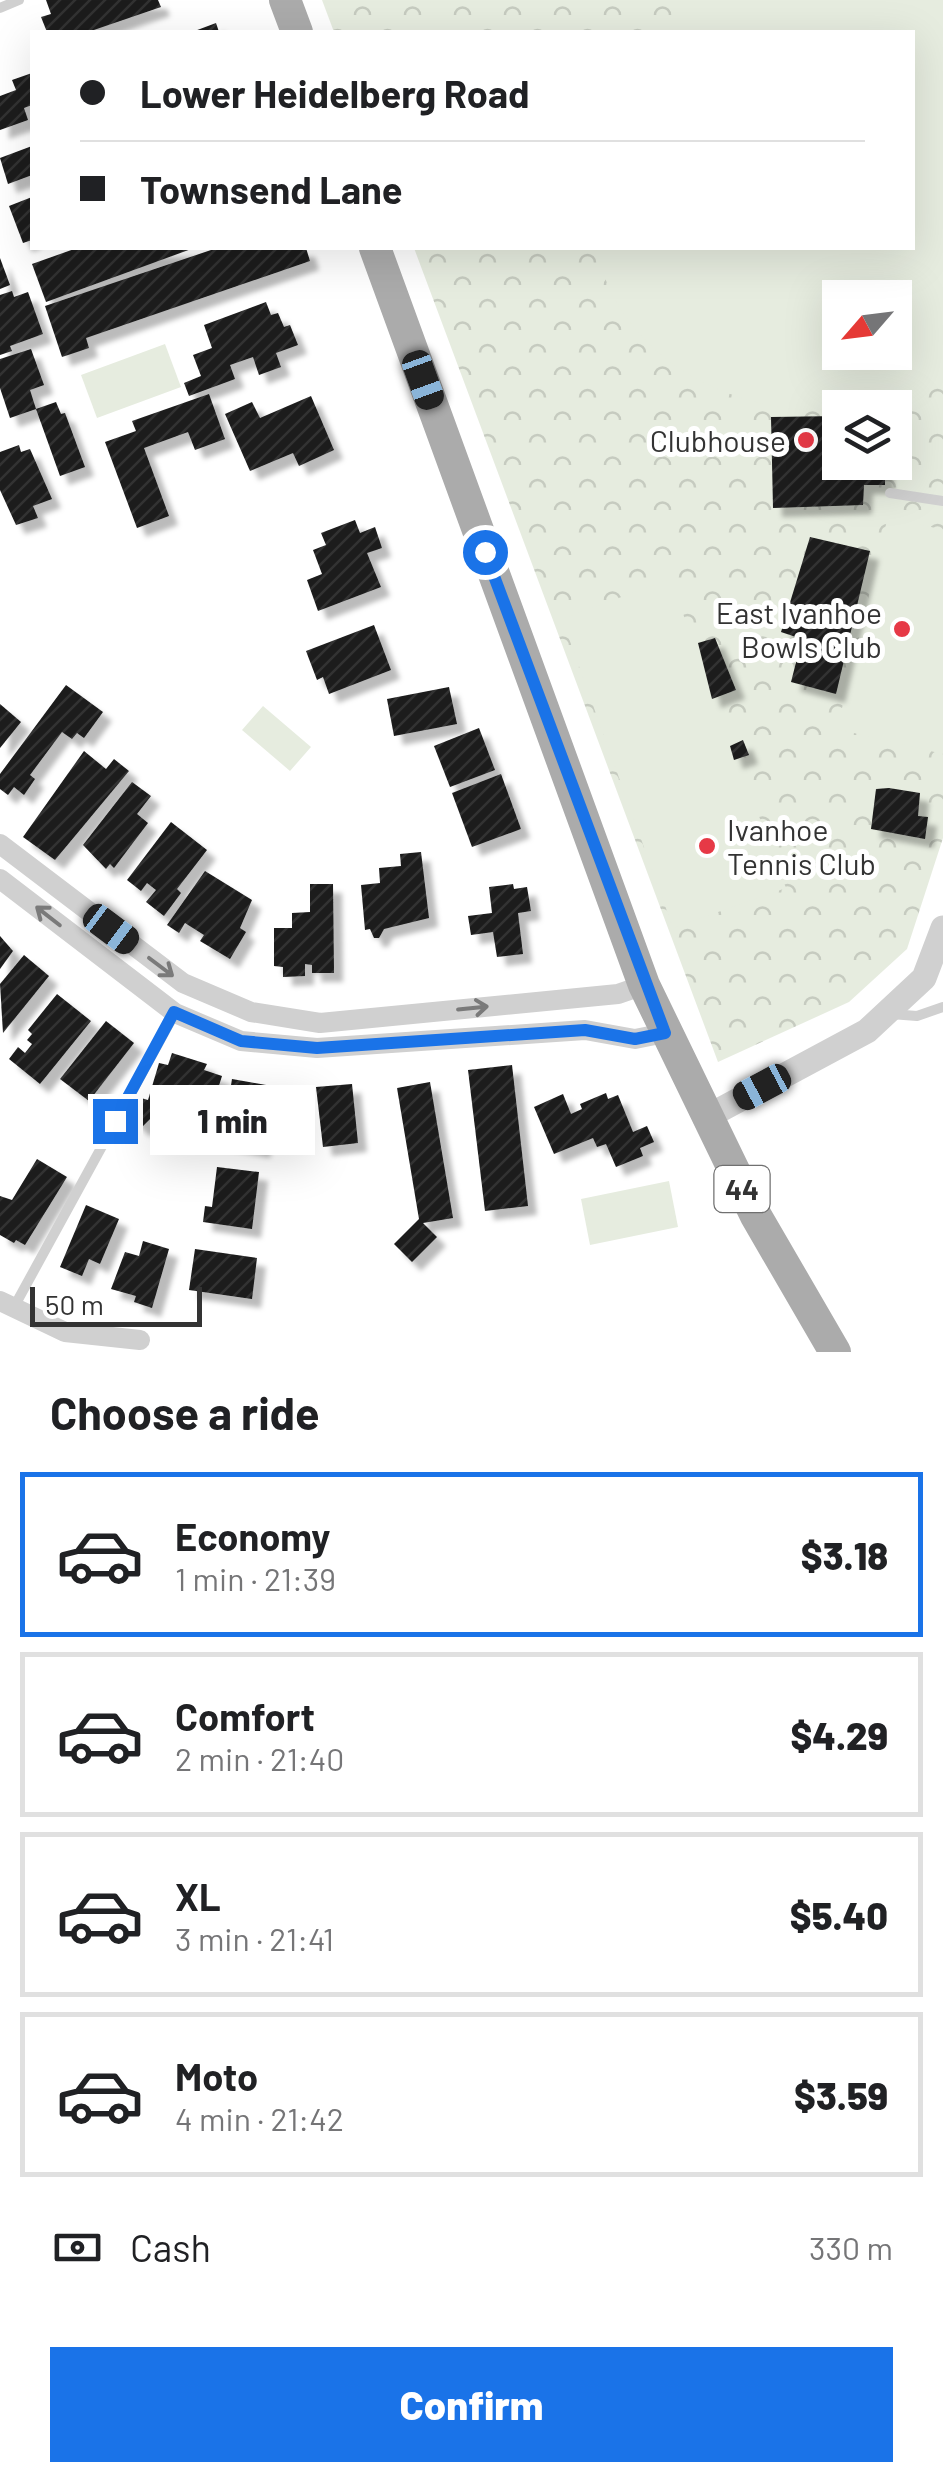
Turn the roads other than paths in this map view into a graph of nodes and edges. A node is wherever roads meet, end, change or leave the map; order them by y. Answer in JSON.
{"nodes":[{"id":1,"x":19,"y":0,"type":"edge"},
{"id":2,"x":285,"y":0,"type":"edge"},
{"id":3,"x":0,"y":8,"type":"edge"},
{"id":4,"x":295,"y":30,"type":"edge"},
{"id":5,"x":375,"y":250,"type":"edge"},
{"id":6,"x":890,"y":493,"type":"dead end"},
{"id":7,"x":943,"y":501,"type":"edge"},
{"id":8,"x":0,"y":844,"type":"edge"},
{"id":9,"x":0,"y":878,"type":"edge"},
{"id":10,"x":943,"y":928,"type":"edge"},
{"id":11,"x":644,"y":985,"type":"junction"},
{"id":12,"x":943,"y":1007,"type":"edge"},
{"id":13,"x":174,"y":1012,"type":"junction"},
{"id":14,"x":888,"y":1014,"type":"junction"},
{"id":15,"x":665,"y":1033,"type":"junction"},
{"id":16,"x":705,"y":1118,"type":"junction"},
{"id":17,"x":7,"y":1304,"type":"edge"},
{"id":18,"x":140,"y":1340,"type":"dead end"},
{"id":19,"x":835,"y":1352,"type":"edge"}],
"edges":[{"from":1,"to":3,"type":"lane"},
{"from":2,"to":4,"type":"main road"},
{"from":5,"to":11,"type":"main road","number":"44"},
{"from":6,"to":7,"type":"lane"},
{"from":8,"to":11,"type":"street","one_way":true},
{"from":13,"to":9,"type":"street","one_way":true},
{"from":10,"to":14,"type":"street"},
{"from":11,"to":15,"type":"main road","number":"44"},
{"from":12,"to":14,"type":"lane"},
{"from":13,"to":15,"type":"street"},
{"from":13,"to":17,"type":"lane"},
{"from":14,"to":16,"type":"street"},
{"from":15,"to":16,"type":"main road","number":"44"},
{"from":16,"to":19,"type":"main road","number":"44"},
{"from":17,"to":18,"type":"street"}]}
